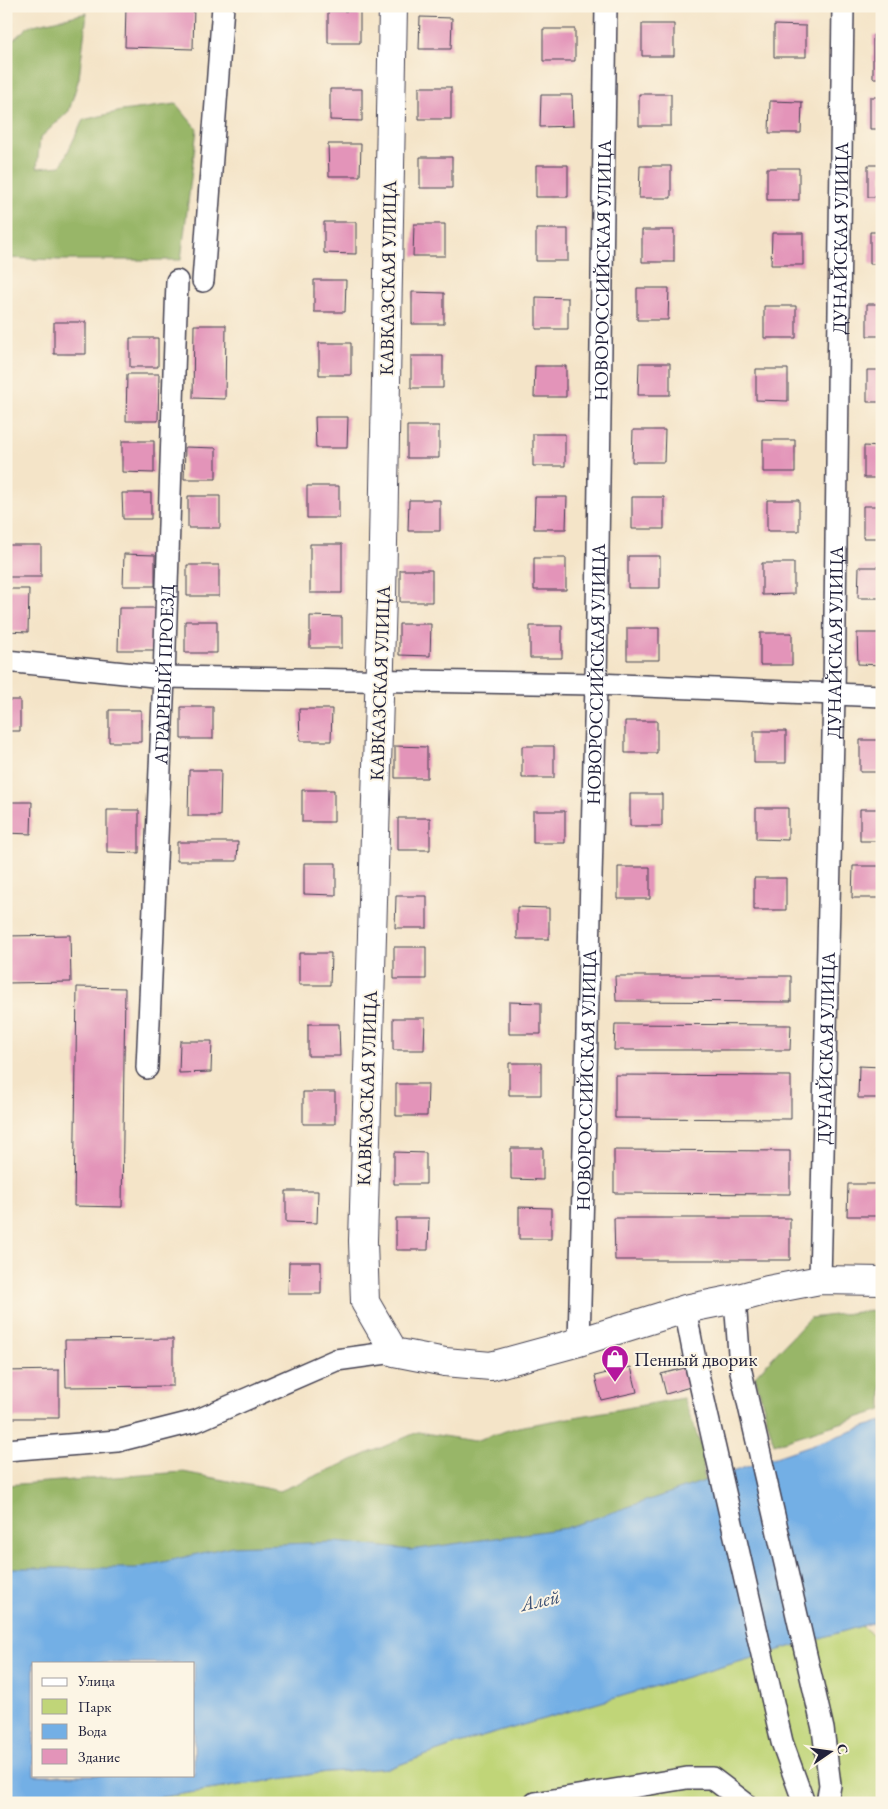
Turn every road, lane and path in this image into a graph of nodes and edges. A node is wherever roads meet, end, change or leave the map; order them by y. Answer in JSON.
{"nodes":[{"id":1,"x":223,"y":6,"type":"edge"},
{"id":2,"x":393,"y":6,"type":"edge"},
{"id":3,"x":606,"y":6,"type":"edge"},
{"id":4,"x":843,"y":6,"type":"edge"},
{"id":5,"x":177,"y":281,"type":"dead end"},
{"id":6,"x":203,"y":281,"type":"dead end"},
{"id":7,"x":6,"y":661,"type":"edge"},
{"id":8,"x":164,"y":677,"type":"junction"},
{"id":9,"x":380,"y":682,"type":"junction"},
{"id":10,"x":596,"y":684,"type":"junction"},
{"id":11,"x":834,"y":694,"type":"junction"},
{"id":12,"x":882,"y":696,"type":"edge"},
{"id":13,"x":147,"y":1068,"type":"dead end"},
{"id":14,"x":820,"y":1280,"type":"junction"},
{"id":15,"x":882,"y":1282,"type":"edge"},
{"id":16,"x":735,"y":1299,"type":"junction"},
{"id":17,"x":685,"y":1309,"type":"junction"},
{"id":18,"x":579,"y":1342,"type":"junction"},
{"id":19,"x":394,"y":1352,"type":"junction"},
{"id":20,"x":6,"y":1450,"type":"edge"},
{"id":21,"x":535,"y":1803,"type":"edge"},
{"id":22,"x":745,"y":1803,"type":"edge"},
{"id":23,"x":804,"y":1803,"type":"edge"},
{"id":24,"x":827,"y":1803,"type":"edge"}],
"edges":[{"from":1,"to":6,"type":"street"},
{"from":2,"to":9,"type":"street","name":"КАВКАЗСКАЯ УЛИЦА"},
{"from":3,"to":10,"type":"street","name":"НОВОРОССИЙСКАЯ УЛИЦА"},
{"from":4,"to":11,"type":"street","name":"ДУНАЙСКАЯ УЛИЦА"},
{"from":5,"to":8,"type":"street","name":"АГРАРНЫЙ ПРОЕЗД"},
{"from":7,"to":8,"type":"street"},
{"from":8,"to":9,"type":"street"},
{"from":8,"to":13,"type":"street","name":"АГРАРНЫЙ ПРОЕЗД"},
{"from":9,"to":10,"type":"street"},
{"from":9,"to":19,"type":"street","name":"КАВКАЗСКАЯ УЛИЦА"},
{"from":10,"to":11,"type":"street"},
{"from":10,"to":18,"type":"street","name":"НОВОРОССИЙСКАЯ УЛИЦА"},
{"from":11,"to":12,"type":"street"},
{"from":11,"to":14,"type":"street","name":"ДУНАЙСКАЯ УЛИЦА"},
{"from":14,"to":15,"type":"street"},
{"from":14,"to":16,"type":"street"},
{"from":16,"to":17,"type":"street"},
{"from":16,"to":24,"type":"street"},
{"from":17,"to":18,"type":"street"},
{"from":17,"to":23,"type":"street"},
{"from":18,"to":19,"type":"street"},
{"from":19,"to":20,"type":"street"},
{"from":21,"to":22,"type":"street"}]}
